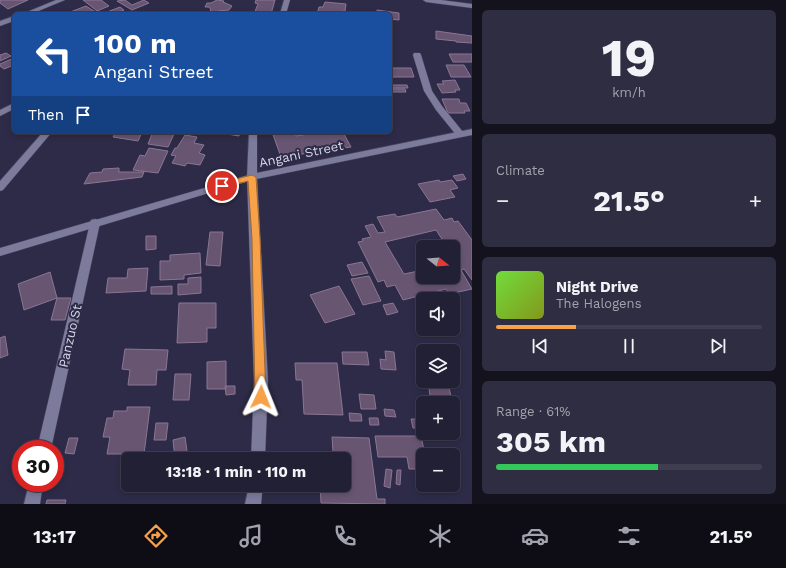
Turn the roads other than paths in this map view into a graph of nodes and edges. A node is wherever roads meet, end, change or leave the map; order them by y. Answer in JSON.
{"nodes":[{"id":1,"x":62,"y":0,"type":"edge"},
{"id":2,"x":287,"y":0,"type":"edge"},
{"id":3,"x":426,"y":0,"type":"edge"},
{"id":4,"x":470,"y":4,"type":"edge"},
{"id":5,"x":30,"y":12,"type":"edge"},
{"id":6,"x":284,"y":12,"type":"edge"},
{"id":7,"x":12,"y":19,"type":"edge"},
{"id":8,"x":0,"y":24,"type":"edge"},
{"id":9,"x":417,"y":56,"type":"dead end"},
{"id":10,"x":12,"y":107,"type":"edge"},
{"id":11,"x":0,"y":113,"type":"edge"},
{"id":12,"x":472,"y":132,"type":"edge"},
{"id":13,"x":46,"y":134,"type":"edge"},
{"id":14,"x":253,"y":134,"type":"edge"},
{"id":15,"x":460,"y":134,"type":"junction"},
{"id":16,"x":252,"y":177,"type":"junction"},
{"id":17,"x":1,"y":184,"type":"edge"},
{"id":18,"x":96,"y":223,"type":"junction"},
{"id":19,"x":0,"y":252,"type":"edge"},
{"id":20,"x":46,"y":440,"type":"edge"},
{"id":21,"x":258,"y":452,"type":"edge"},
{"id":22,"x":34,"y":492,"type":"edge"},
{"id":23,"x":255,"y":492,"type":"edge"},
{"id":24,"x":32,"y":504,"type":"edge"},
{"id":25,"x":253,"y":504,"type":"edge"}],
"edges":[{"from":1,"to":5,"type":"street"},
{"from":2,"to":6,"type":"street"},
{"from":3,"to":4,"type":"street"},
{"from":7,"to":8,"type":"street"},
{"from":9,"to":15,"type":"street"},
{"from":10,"to":11,"type":"street"},
{"from":12,"to":15,"type":"street","name":"Angani Street"},
{"from":13,"to":17,"type":"street"},
{"from":14,"to":16,"type":"street"},
{"from":15,"to":16,"type":"street","name":"Angani Street"},
{"from":16,"to":18,"type":"street","name":"Angani Street"},
{"from":16,"to":21,"type":"street"},
{"from":18,"to":19,"type":"street","name":"Angani Street"},
{"from":18,"to":20,"type":"street","name":"Panzuo St"},
{"from":22,"to":24,"type":"street"},
{"from":23,"to":25,"type":"street"}]}
